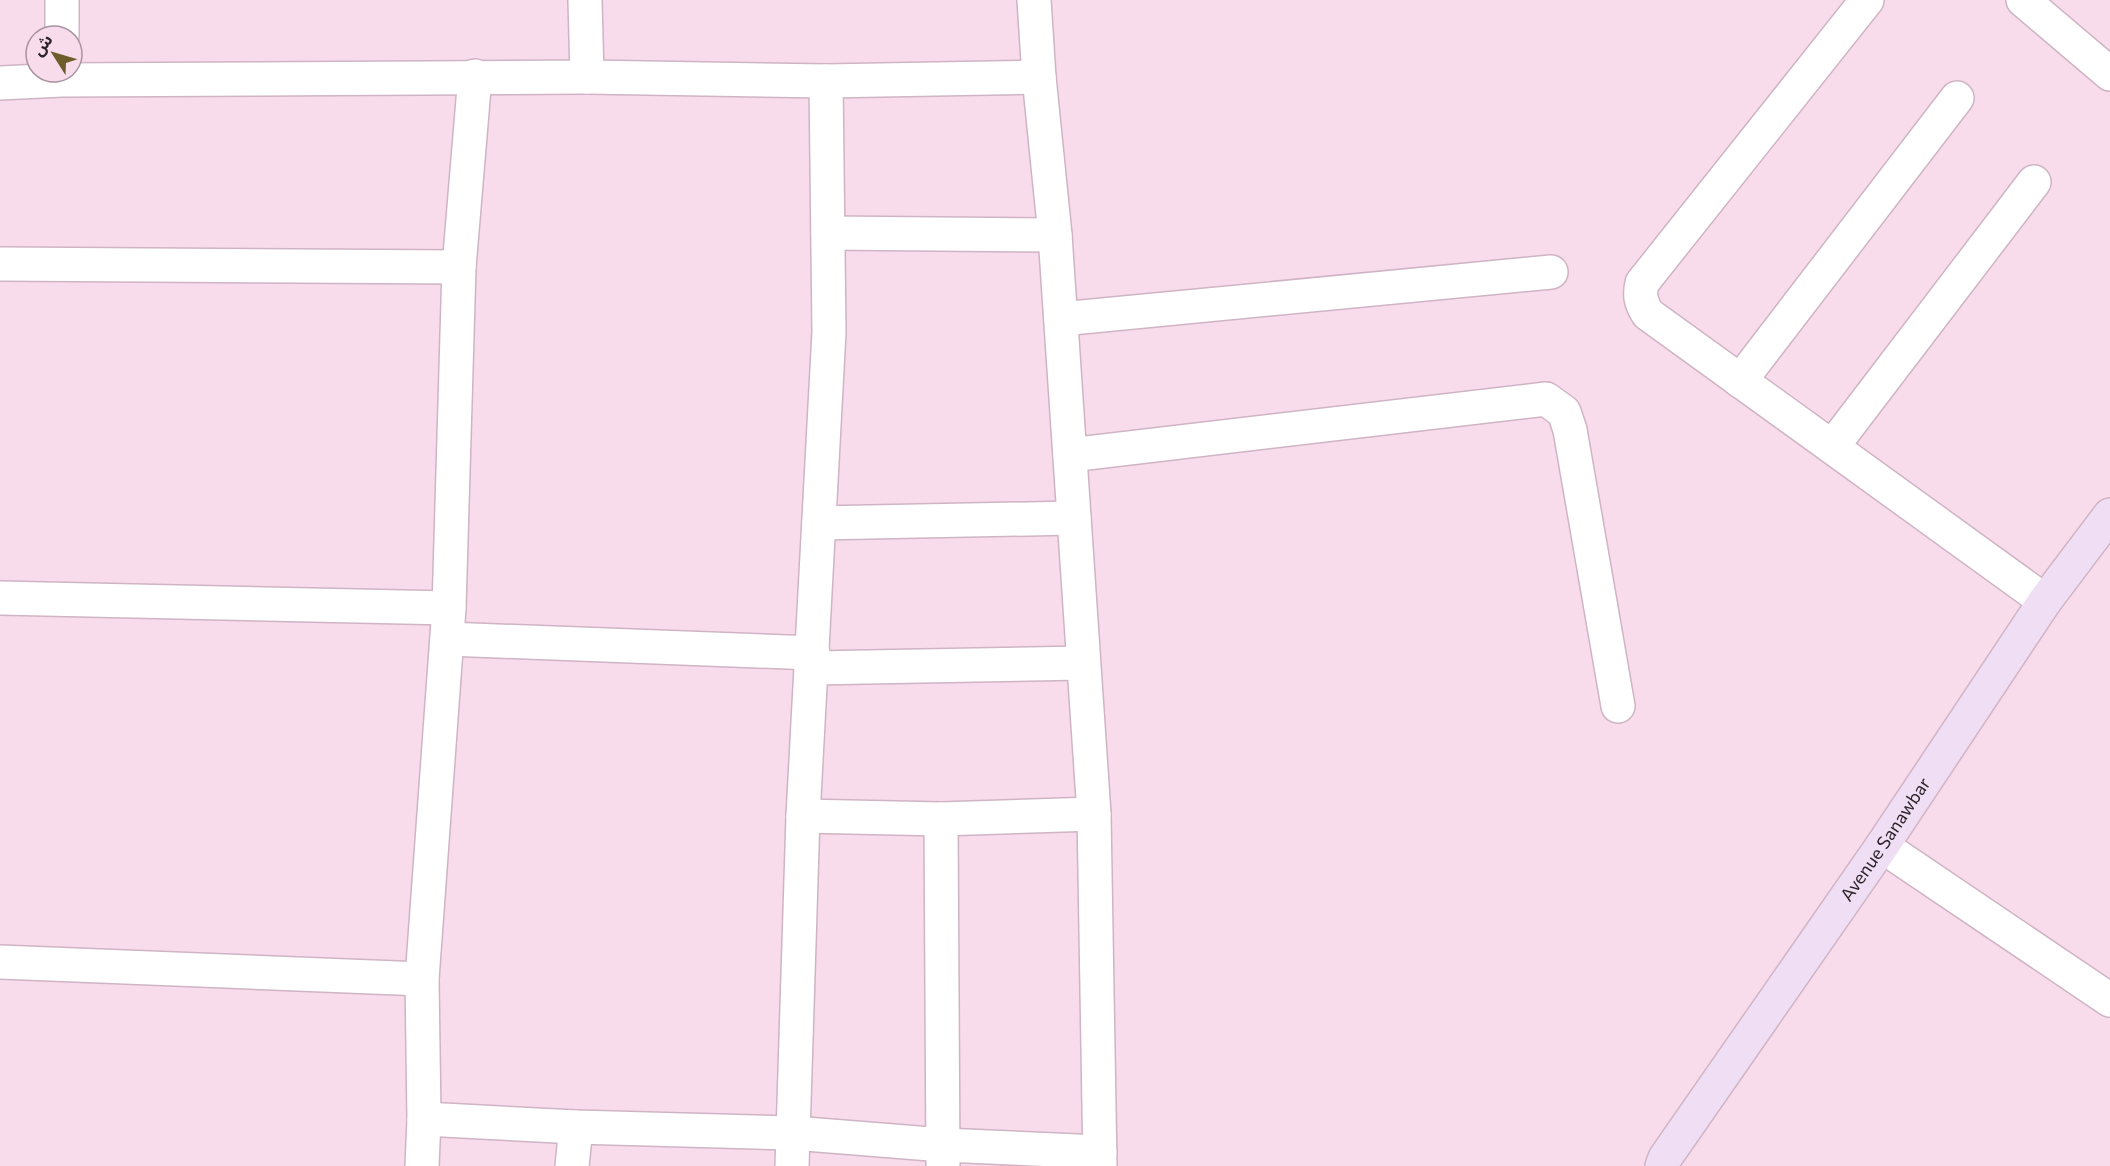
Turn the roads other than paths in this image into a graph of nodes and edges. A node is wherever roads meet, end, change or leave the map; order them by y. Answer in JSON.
{"nodes":[{"id":1,"x":62,"y":0,"type":"edge"},
{"id":2,"x":585,"y":0,"type":"edge"},
{"id":3,"x":1034,"y":0,"type":"edge"},
{"id":4,"x":1867,"y":0,"type":"edge"},
{"id":5,"x":2023,"y":0,"type":"edge"},
{"id":6,"x":62,"y":24,"type":"edge"},
{"id":7,"x":2110,"y":74,"type":"edge"},
{"id":8,"x":84,"y":76,"type":"edge"},
{"id":9,"x":475,"y":76,"type":"junction"},
{"id":10,"x":587,"y":77,"type":"junction"},
{"id":11,"x":1039,"y":77,"type":"junction"},
{"id":12,"x":24,"y":80,"type":"edge"},
{"id":13,"x":826,"y":81,"type":"junction"},
{"id":14,"x":0,"y":83,"type":"edge"},
{"id":15,"x":1957,"y":98,"type":"dead end"},
{"id":16,"x":2034,"y":182,"type":"dead end"},
{"id":17,"x":828,"y":233,"type":"junction"},
{"id":18,"x":1055,"y":235,"type":"junction"},
{"id":19,"x":0,"y":264,"type":"edge"},
{"id":20,"x":459,"y":267,"type":"junction"},
{"id":21,"x":1551,"y":272,"type":"dead end"},
{"id":22,"x":1061,"y":320,"type":"junction"},
{"id":23,"x":1740,"y":381,"type":"junction"},
{"id":24,"x":1832,"y":447,"type":"junction"},
{"id":25,"x":1070,"y":455,"type":"junction"},
{"id":26,"x":2110,"y":515,"type":"edge"},
{"id":27,"x":1074,"y":518,"type":"junction"},
{"id":28,"x":819,"y":523,"type":"junction"},
{"id":29,"x":0,"y":598,"type":"edge"},
{"id":30,"x":2045,"y":601,"type":"junction"},
{"id":31,"x":448,"y":624,"type":"junction"},
{"id":32,"x":812,"y":661,"type":"junction"},
{"id":33,"x":1083,"y":663,"type":"junction"},
{"id":34,"x":1618,"y":706,"type":"dead end"},
{"id":35,"x":1094,"y":814,"type":"junction"},
{"id":36,"x":803,"y":816,"type":"junction"},
{"id":37,"x":941,"y":819,"type":"junction"},
{"id":38,"x":1882,"y":846,"type":"junction"},
{"id":39,"x":0,"y":962,"type":"edge"},
{"id":40,"x":422,"y":979,"type":"junction"},
{"id":41,"x":2110,"y":1000,"type":"edge"},
{"id":42,"x":424,"y":1119,"type":"junction"},
{"id":43,"x":576,"y":1127,"type":"junction"},
{"id":44,"x":793,"y":1133,"type":"junction"},
{"id":45,"x":943,"y":1155,"type":"edge"},
{"id":46,"x":1100,"y":1159,"type":"edge"},
{"id":47,"x":422,"y":1166,"type":"edge"},
{"id":48,"x":572,"y":1166,"type":"edge"},
{"id":49,"x":792,"y":1166,"type":"edge"},
{"id":50,"x":1662,"y":1166,"type":"edge"}],
"edges":[{"from":1,"to":6,"type":"street"},
{"from":2,"to":10,"type":"street"},
{"from":3,"to":11,"type":"street"},
{"from":4,"to":23,"type":"street"},
{"from":5,"to":7,"type":"street"},
{"from":8,"to":9,"type":"street"},
{"from":9,"to":10,"type":"street"},
{"from":9,"to":20,"type":"street"},
{"from":10,"to":13,"type":"street"},
{"from":11,"to":13,"type":"street"},
{"from":11,"to":18,"type":"street"},
{"from":12,"to":14,"type":"street"},
{"from":13,"to":17,"type":"street"},
{"from":15,"to":23,"type":"street"},
{"from":16,"to":24,"type":"street"},
{"from":17,"to":18,"type":"street"},
{"from":17,"to":28,"type":"street"},
{"from":18,"to":22,"type":"street"},
{"from":19,"to":20,"type":"street"},
{"from":20,"to":31,"type":"street"},
{"from":21,"to":22,"type":"street"},
{"from":22,"to":25,"type":"street"},
{"from":23,"to":24,"type":"street"},
{"from":24,"to":30,"type":"street"},
{"from":25,"to":27,"type":"street"},
{"from":25,"to":34,"type":"street"},
{"from":26,"to":30,"type":"street","name":"Avenue Sanawbar"},
{"from":27,"to":28,"type":"street"},
{"from":27,"to":33,"type":"street"},
{"from":28,"to":32,"type":"street"},
{"from":29,"to":31,"type":"street"},
{"from":30,"to":38,"type":"street","name":"Avenue Sanawbar"},
{"from":31,"to":32,"type":"street"},
{"from":31,"to":40,"type":"street"},
{"from":32,"to":33,"type":"street"},
{"from":32,"to":36,"type":"street"},
{"from":33,"to":35,"type":"street"},
{"from":35,"to":37,"type":"street"},
{"from":35,"to":46,"type":"street"},
{"from":36,"to":37,"type":"street"},
{"from":36,"to":44,"type":"street"},
{"from":37,"to":45,"type":"street"},
{"from":38,"to":41,"type":"street"},
{"from":38,"to":50,"type":"street","name":"Avenue Sanawbar"},
{"from":39,"to":40,"type":"street"},
{"from":40,"to":42,"type":"street"},
{"from":42,"to":43,"type":"street"},
{"from":42,"to":47,"type":"street"},
{"from":43,"to":44,"type":"street"},
{"from":43,"to":48,"type":"street"},
{"from":44,"to":45,"type":"street"},
{"from":44,"to":49,"type":"street"},
{"from":45,"to":46,"type":"street"}]}
